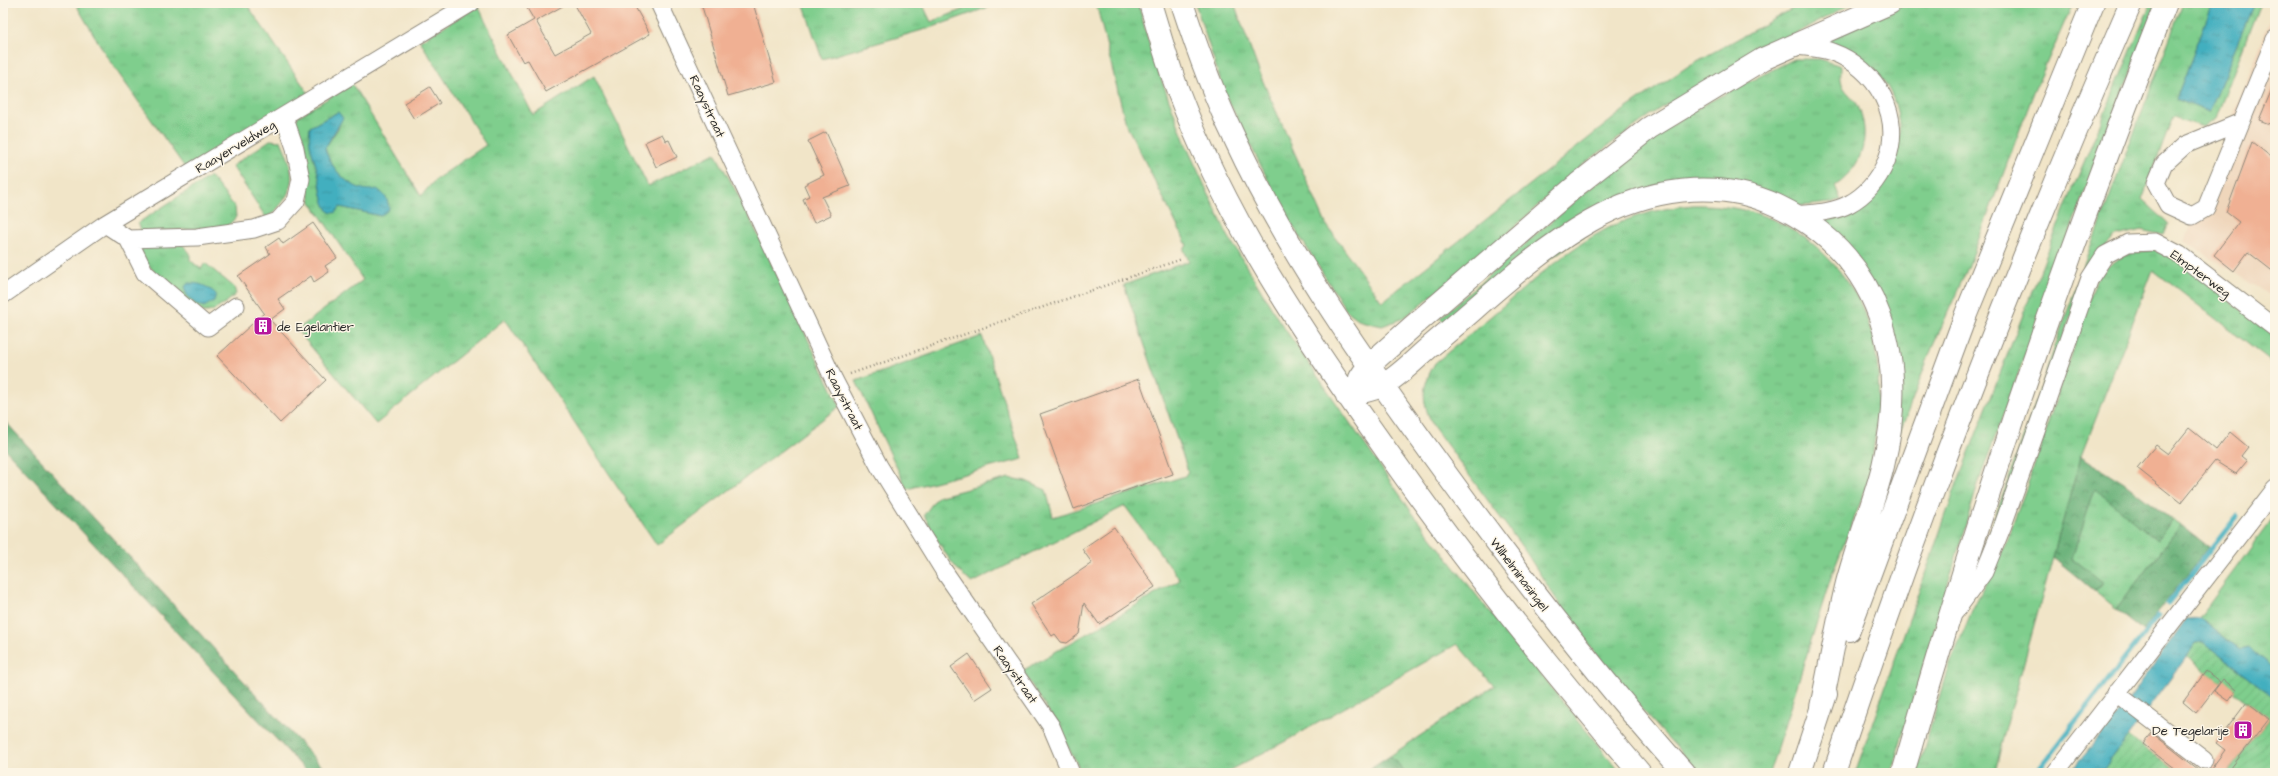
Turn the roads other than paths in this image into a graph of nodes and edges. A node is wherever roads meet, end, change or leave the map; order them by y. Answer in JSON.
{"nodes":[{"id":1,"x":471,"y":3,"type":"edge"},
{"id":2,"x":660,"y":3,"type":"edge"},
{"id":3,"x":1150,"y":3,"type":"edge"},
{"id":4,"x":1182,"y":3,"type":"edge"},
{"id":5,"x":1890,"y":3,"type":"edge"},
{"id":6,"x":2093,"y":3,"type":"edge"},
{"id":7,"x":2131,"y":3,"type":"edge"},
{"id":8,"x":2166,"y":3,"type":"edge"},
{"id":9,"x":2275,"y":39,"type":"edge"},
{"id":10,"x":1790,"y":46,"type":"junction"},
{"id":11,"x":284,"y":116,"type":"junction"},
{"id":12,"x":2241,"y":122,"type":"junction"},
{"id":13,"x":1795,"y":215,"type":"junction"},
{"id":14,"x":105,"y":224,"type":"junction"},
{"id":15,"x":128,"y":238,"type":"junction"},
{"id":16,"x":3,"y":295,"type":"edge"},
{"id":17,"x":236,"y":306,"type":"dead end"},
{"id":18,"x":2275,"y":328,"type":"edge"},
{"id":19,"x":1368,"y":366,"type":"junction"},
{"id":20,"x":1382,"y":386,"type":"junction"},
{"id":21,"x":1347,"y":396,"type":"junction"},
{"id":22,"x":2275,"y":489,"type":"edge"},
{"id":23,"x":1948,"y":622,"type":"junction"},
{"id":24,"x":2121,"y":697,"type":"junction"},
{"id":25,"x":1821,"y":707,"type":"junction"},
{"id":26,"x":2204,"y":760,"type":"dead end"},
{"id":27,"x":1071,"y":773,"type":"edge"},
{"id":28,"x":1640,"y":773,"type":"edge"},
{"id":29,"x":1684,"y":773,"type":"edge"},
{"id":30,"x":1800,"y":773,"type":"edge"},
{"id":31,"x":1834,"y":773,"type":"edge"},
{"id":32,"x":1903,"y":773,"type":"edge"},
{"id":33,"x":2054,"y":773,"type":"edge"}],
"edges":[{"from":1,"to":11,"type":"street","name":"Raayerveldweg"},
{"from":2,"to":27,"type":"street","name":"Raaystraat"},
{"from":3,"to":21,"type":"highway"},
{"from":4,"to":19,"type":"highway","name":"Wilhelminasingel"},
{"from":5,"to":10,"type":"highway"},
{"from":6,"to":25,"type":"highway"},
{"from":7,"to":31,"type":"highway"},
{"from":8,"to":23,"type":"highway"},
{"from":9,"to":12,"type":"street"},
{"from":10,"to":13,"type":"street"},
{"from":10,"to":19,"type":"highway"},
{"from":11,"to":14,"type":"street","name":"Raayerveldweg"},
{"from":11,"to":15,"type":"street"},
{"from":12,"to":12,"type":"street"},
{"from":13,"to":20,"type":"highway"},
{"from":13,"to":25,"type":"highway"},
{"from":14,"to":15,"type":"street"},
{"from":14,"to":16,"type":"street","name":"Raayerveldweg"},
{"from":15,"to":17,"type":"street"},
{"from":18,"to":23,"type":"street","name":"Elmpterweg"},
{"from":19,"to":20,"type":"highway","name":"Wilhelminasingel"},
{"from":19,"to":21,"type":"highway"},
{"from":20,"to":21,"type":"highway"},
{"from":20,"to":29,"type":"highway","name":"Wilhelminasingel"},
{"from":21,"to":28,"type":"highway"},
{"from":22,"to":24,"type":"street"},
{"from":23,"to":32,"type":"highway"},
{"from":24,"to":26,"type":"street"},
{"from":24,"to":33,"type":"street"},
{"from":25,"to":30,"type":"highway"}]}
